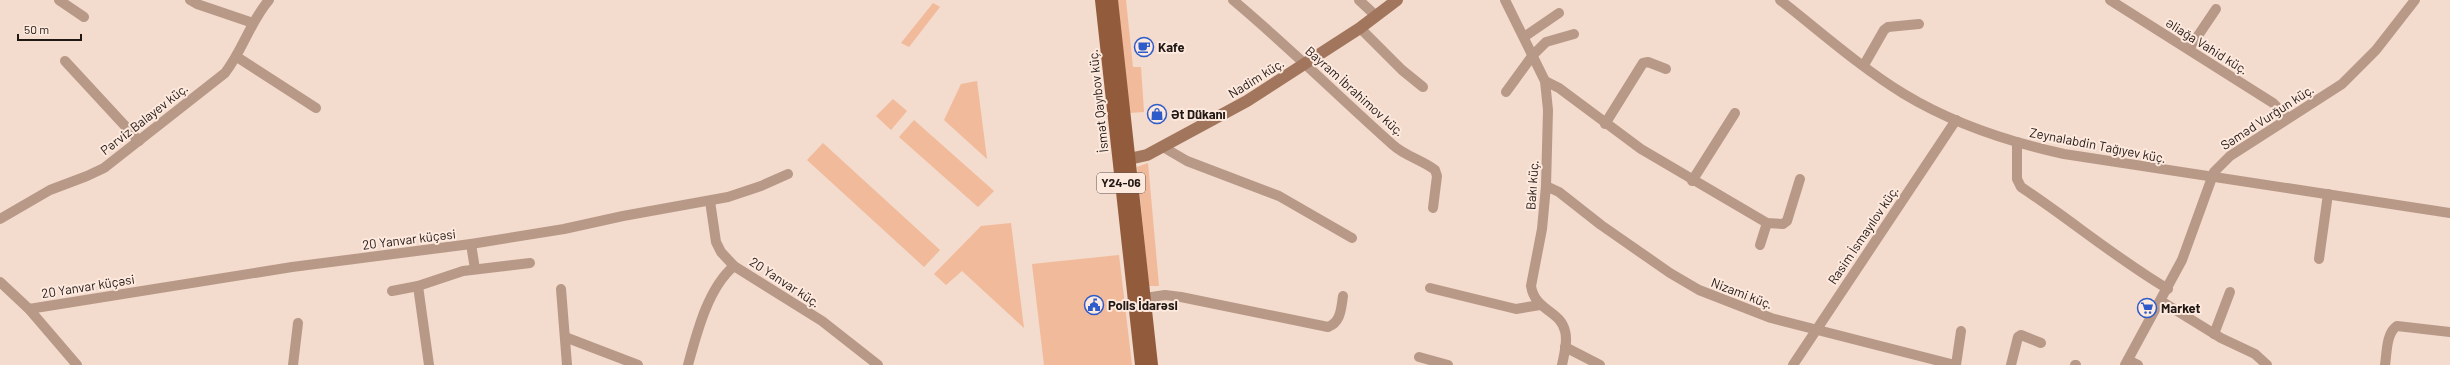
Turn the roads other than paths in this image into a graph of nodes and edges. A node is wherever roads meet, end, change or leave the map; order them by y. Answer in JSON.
{"nodes":[{"id":1,"x":59,"y":0,"type":"edge"},
{"id":2,"x":190,"y":0,"type":"edge"},
{"id":3,"x":269,"y":0,"type":"edge"},
{"id":4,"x":1101,"y":0,"type":"edge"},
{"id":5,"x":1112,"y":0,"type":"edge"},
{"id":6,"x":1233,"y":0,"type":"edge"},
{"id":7,"x":1359,"y":0,"type":"edge"},
{"id":8,"x":1397,"y":0,"type":"edge"},
{"id":9,"x":1505,"y":0,"type":"edge"},
{"id":10,"x":1780,"y":0,"type":"edge"},
{"id":11,"x":2110,"y":0,"type":"edge"},
{"id":12,"x":2415,"y":0,"type":"edge"},
{"id":13,"x":2216,"y":9,"type":"dead end"},
{"id":14,"x":1558,"y":13,"type":"dead end"},
{"id":15,"x":1376,"y":16,"type":"junction"},
{"id":16,"x":84,"y":17,"type":"dead end"},
{"id":17,"x":253,"y":23,"type":"junction"},
{"id":18,"x":1919,"y":24,"type":"dead end"},
{"id":19,"x":1360,"y":28,"type":"junction"},
{"id":20,"x":1574,"y":34,"type":"dead end"},
{"id":21,"x":1524,"y":37,"type":"junction"},
{"id":22,"x":2189,"y":50,"type":"junction"},
{"id":23,"x":1533,"y":55,"type":"junction"},
{"id":24,"x":237,"y":57,"type":"junction"},
{"id":25,"x":65,"y":61,"type":"dead end"},
{"id":26,"x":1304,"y":65,"type":"junction"},
{"id":27,"x":1864,"y":66,"type":"junction"},
{"id":28,"x":1666,"y":69,"type":"dead end"},
{"id":29,"x":1545,"y":81,"type":"junction"},
{"id":30,"x":1423,"y":87,"type":"dead end"},
{"id":31,"x":1506,"y":92,"type":"dead end"},
{"id":32,"x":316,"y":108,"type":"dead end"},
{"id":33,"x":1735,"y":113,"type":"dead end"},
{"id":34,"x":2288,"y":118,"type":"junction"},
{"id":35,"x":1956,"y":120,"type":"junction"},
{"id":36,"x":1605,"y":124,"type":"junction"},
{"id":37,"x":138,"y":141,"type":"junction"},
{"id":38,"x":2018,"y":142,"type":"junction"},
{"id":39,"x":1163,"y":146,"type":"junction"},
{"id":40,"x":1124,"y":161,"type":"junction"},
{"id":41,"x":788,"y":174,"type":"dead end"},
{"id":42,"x":2212,"y":178,"type":"junction"},
{"id":43,"x":1800,"y":179,"type":"dead end"},
{"id":44,"x":1692,"y":180,"type":"junction"},
{"id":45,"x":1546,"y":186,"type":"junction"},
{"id":46,"x":2328,"y":194,"type":"junction"},
{"id":47,"x":710,"y":201,"type":"junction"},
{"id":48,"x":1433,"y":208,"type":"dead end"},
{"id":49,"x":2450,"y":213,"type":"edge"},
{"id":50,"x":0,"y":219,"type":"edge"},
{"id":51,"x":1767,"y":223,"type":"junction"},
{"id":52,"x":1352,"y":238,"type":"dead end"},
{"id":53,"x":471,"y":244,"type":"junction"},
{"id":54,"x":1760,"y":245,"type":"dead end"},
{"id":55,"x":2319,"y":259,"type":"dead end"},
{"id":56,"x":530,"y":263,"type":"dead end"},
{"id":57,"x":734,"y":266,"type":"junction"},
{"id":58,"x":475,"y":269,"type":"junction"},
{"id":59,"x":0,"y":282,"type":"edge"},
{"id":60,"x":418,"y":286,"type":"junction"},
{"id":61,"x":1430,"y":288,"type":"dead end"},
{"id":62,"x":562,"y":289,"type":"dead end"},
{"id":63,"x":2168,"y":289,"type":"junction"},
{"id":64,"x":392,"y":291,"type":"dead end"},
{"id":65,"x":2230,"y":292,"type":"dead end"},
{"id":66,"x":1343,"y":296,"type":"dead end"},
{"id":67,"x":1145,"y":298,"type":"junction"},
{"id":68,"x":2161,"y":301,"type":"junction"},
{"id":69,"x":1540,"y":305,"type":"junction"},
{"id":70,"x":29,"y":309,"type":"junction"},
{"id":71,"x":298,"y":323,"type":"dead end"},
{"id":72,"x":1817,"y":328,"type":"junction"},
{"id":73,"x":1961,"y":331,"type":"dead end"},
{"id":74,"x":2450,"y":332,"type":"edge"},
{"id":75,"x":2214,"y":334,"type":"junction"},
{"id":76,"x":565,"y":337,"type":"junction"},
{"id":77,"x":2041,"y":343,"type":"dead end"},
{"id":78,"x":1565,"y":347,"type":"junction"},
{"id":79,"x":1419,"y":357,"type":"dead end"},
{"id":80,"x":2127,"y":362,"type":"edge"},
{"id":81,"x":77,"y":365,"type":"edge"},
{"id":82,"x":293,"y":365,"type":"edge"},
{"id":83,"x":429,"y":365,"type":"edge"},
{"id":84,"x":567,"y":365,"type":"edge"},
{"id":85,"x":638,"y":365,"type":"edge"},
{"id":86,"x":688,"y":365,"type":"edge"},
{"id":87,"x":878,"y":365,"type":"edge"},
{"id":88,"x":1141,"y":365,"type":"edge"},
{"id":89,"x":1152,"y":365,"type":"edge"},
{"id":90,"x":1448,"y":365,"type":"edge"},
{"id":91,"x":1562,"y":365,"type":"edge"},
{"id":92,"x":1600,"y":365,"type":"edge"},
{"id":93,"x":1793,"y":365,"type":"edge"},
{"id":94,"x":1955,"y":365,"type":"edge"},
{"id":95,"x":2011,"y":365,"type":"edge"},
{"id":96,"x":2138,"y":365,"type":"edge"},
{"id":97,"x":2267,"y":365,"type":"edge"},
{"id":98,"x":2385,"y":365,"type":"edge"}],
"edges":[{"from":1,"to":16,"type":"street"},
{"from":2,"to":17,"type":"street"},
{"from":3,"to":17,"type":"street","name":"Pərviz Balayev küç."},
{"from":4,"to":40,"type":"main road","name":"İsmət Qayıbov küç.","number":"Y24-06"},
{"from":5,"to":40,"type":"main road","name":"İsmət Qayıbov küç.","number":"Y24-06"},
{"from":6,"to":26,"type":"street","name":"Bayram İbrahimov küç."},
{"from":7,"to":15,"type":"street"},
{"from":8,"to":15,"type":"main road","name":"Nadim küç."},
{"from":9,"to":21,"type":"street","name":"Bakı küç."},
{"from":10,"to":27,"type":"street","name":"Zeynalabdin Tağıyev küç."},
{"from":11,"to":22,"type":"street","name":"Əliağa Vahid küç."},
{"from":12,"to":34,"type":"street","name":"Səməd Vurğun küç."},
{"from":13,"to":22,"type":"street"},
{"from":14,"to":21,"type":"street"},
{"from":15,"to":19,"type":"main road","name":"Nadim küç."},
{"from":17,"to":24,"type":"street","name":"Pərviz Balayev küç."},
{"from":18,"to":27,"type":"street"},
{"from":19,"to":26,"type":"main road","name":"Nadim küç."},
{"from":19,"to":30,"type":"street"},
{"from":20,"to":23,"type":"street"},
{"from":21,"to":23,"type":"street","name":"Bakı küç."},
{"from":22,"to":34,"type":"street","name":"Əliağa Vahid küç."},
{"from":23,"to":29,"type":"street","name":"Bakı küç."},
{"from":23,"to":31,"type":"street"},
{"from":24,"to":32,"type":"street"},
{"from":24,"to":37,"type":"street","name":"Pərviz Balayev küç."},
{"from":25,"to":37,"type":"street"},
{"from":26,"to":39,"type":"main road","name":"Nadim küç."},
{"from":26,"to":48,"type":"street","name":"Bayram İbrahimov küç."},
{"from":27,"to":35,"type":"street","name":"Zeynalabdin Tağıyev küç."},
{"from":28,"to":36,"type":"street"},
{"from":29,"to":36,"type":"street"},
{"from":29,"to":45,"type":"street","name":"Bakı küç."},
{"from":33,"to":44,"type":"street"},
{"from":34,"to":42,"type":"street","name":"Səməd Vurğun küç."},
{"from":35,"to":38,"type":"street","name":"Zeynalabdin Tağıyev küç."},
{"from":35,"to":72,"type":"street","name":"Rasim İsmayılov küç."},
{"from":36,"to":44,"type":"street"},
{"from":37,"to":50,"type":"street","name":"Pərviz Balayev küç."},
{"from":38,"to":42,"type":"street","name":"Zeynalabdin Tağıyev küç."},
{"from":38,"to":63,"type":"street"},
{"from":39,"to":40,"type":"main road","name":"Nadim küç."},
{"from":39,"to":52,"type":"street"},
{"from":40,"to":67,"type":"main road","name":"İsmət Qayıbov küç.","number":"Y24-06"},
{"from":40,"to":88,"type":"main road","name":"İsmət Qayıbov küç.","number":"Y24-06"},
{"from":41,"to":47,"type":"street","name":"20 Yanvar küçəsi"},
{"from":42,"to":46,"type":"street","name":"Zeynalabdin Tağıyev küç."},
{"from":42,"to":63,"type":"street","name":"Səməd Vurğun küç."},
{"from":43,"to":51,"type":"street"},
{"from":44,"to":51,"type":"street"},
{"from":45,"to":69,"type":"street","name":"Bakı küç."},
{"from":45,"to":72,"type":"street","name":"Nizami küç."},
{"from":46,"to":49,"type":"street","name":"Zeynalabdin Tağıyev küç."},
{"from":46,"to":55,"type":"street"},
{"from":47,"to":53,"type":"street","name":"20 Yanvar küçəsi"},
{"from":47,"to":57,"type":"street","name":"20 Yanvar küç."},
{"from":51,"to":54,"type":"street"},
{"from":53,"to":58,"type":"street"},
{"from":53,"to":70,"type":"street","name":"20 Yanvar küçəsi"},
{"from":56,"to":58,"type":"street"},
{"from":57,"to":86,"type":"street"},
{"from":57,"to":87,"type":"street","name":"20 Yanvar küç."},
{"from":58,"to":60,"type":"street"},
{"from":59,"to":70,"type":"street"},
{"from":60,"to":64,"type":"street"},
{"from":60,"to":83,"type":"street"},
{"from":61,"to":69,"type":"street"},
{"from":62,"to":76,"type":"street"},
{"from":63,"to":68,"type":"street","name":"Səməd Vurğun küç."},
{"from":65,"to":75,"type":"street"},
{"from":66,"to":67,"type":"street"},
{"from":67,"to":89,"type":"main road","name":"İsmət Qayıbov küç.","number":"Y24-06"},
{"from":68,"to":75,"type":"street"},
{"from":68,"to":80,"type":"street","name":"Səməd Vurğun küç."},
{"from":69,"to":78,"type":"street","name":"Bakı küç."},
{"from":70,"to":81,"type":"street"},
{"from":71,"to":82,"type":"street"},
{"from":72,"to":93,"type":"street","name":"Rasim İsmayılov küç."},
{"from":72,"to":94,"type":"street","name":"Nizami küç."},
{"from":73,"to":94,"type":"street"},
{"from":74,"to":98,"type":"street"},
{"from":75,"to":97,"type":"street"},
{"from":76,"to":84,"type":"street"},
{"from":76,"to":85,"type":"street"},
{"from":77,"to":95,"type":"street"},
{"from":78,"to":91,"type":"street","name":"Bakı küç."},
{"from":78,"to":92,"type":"street"},
{"from":79,"to":90,"type":"street"},
{"from":80,"to":96,"type":"street"}]}
